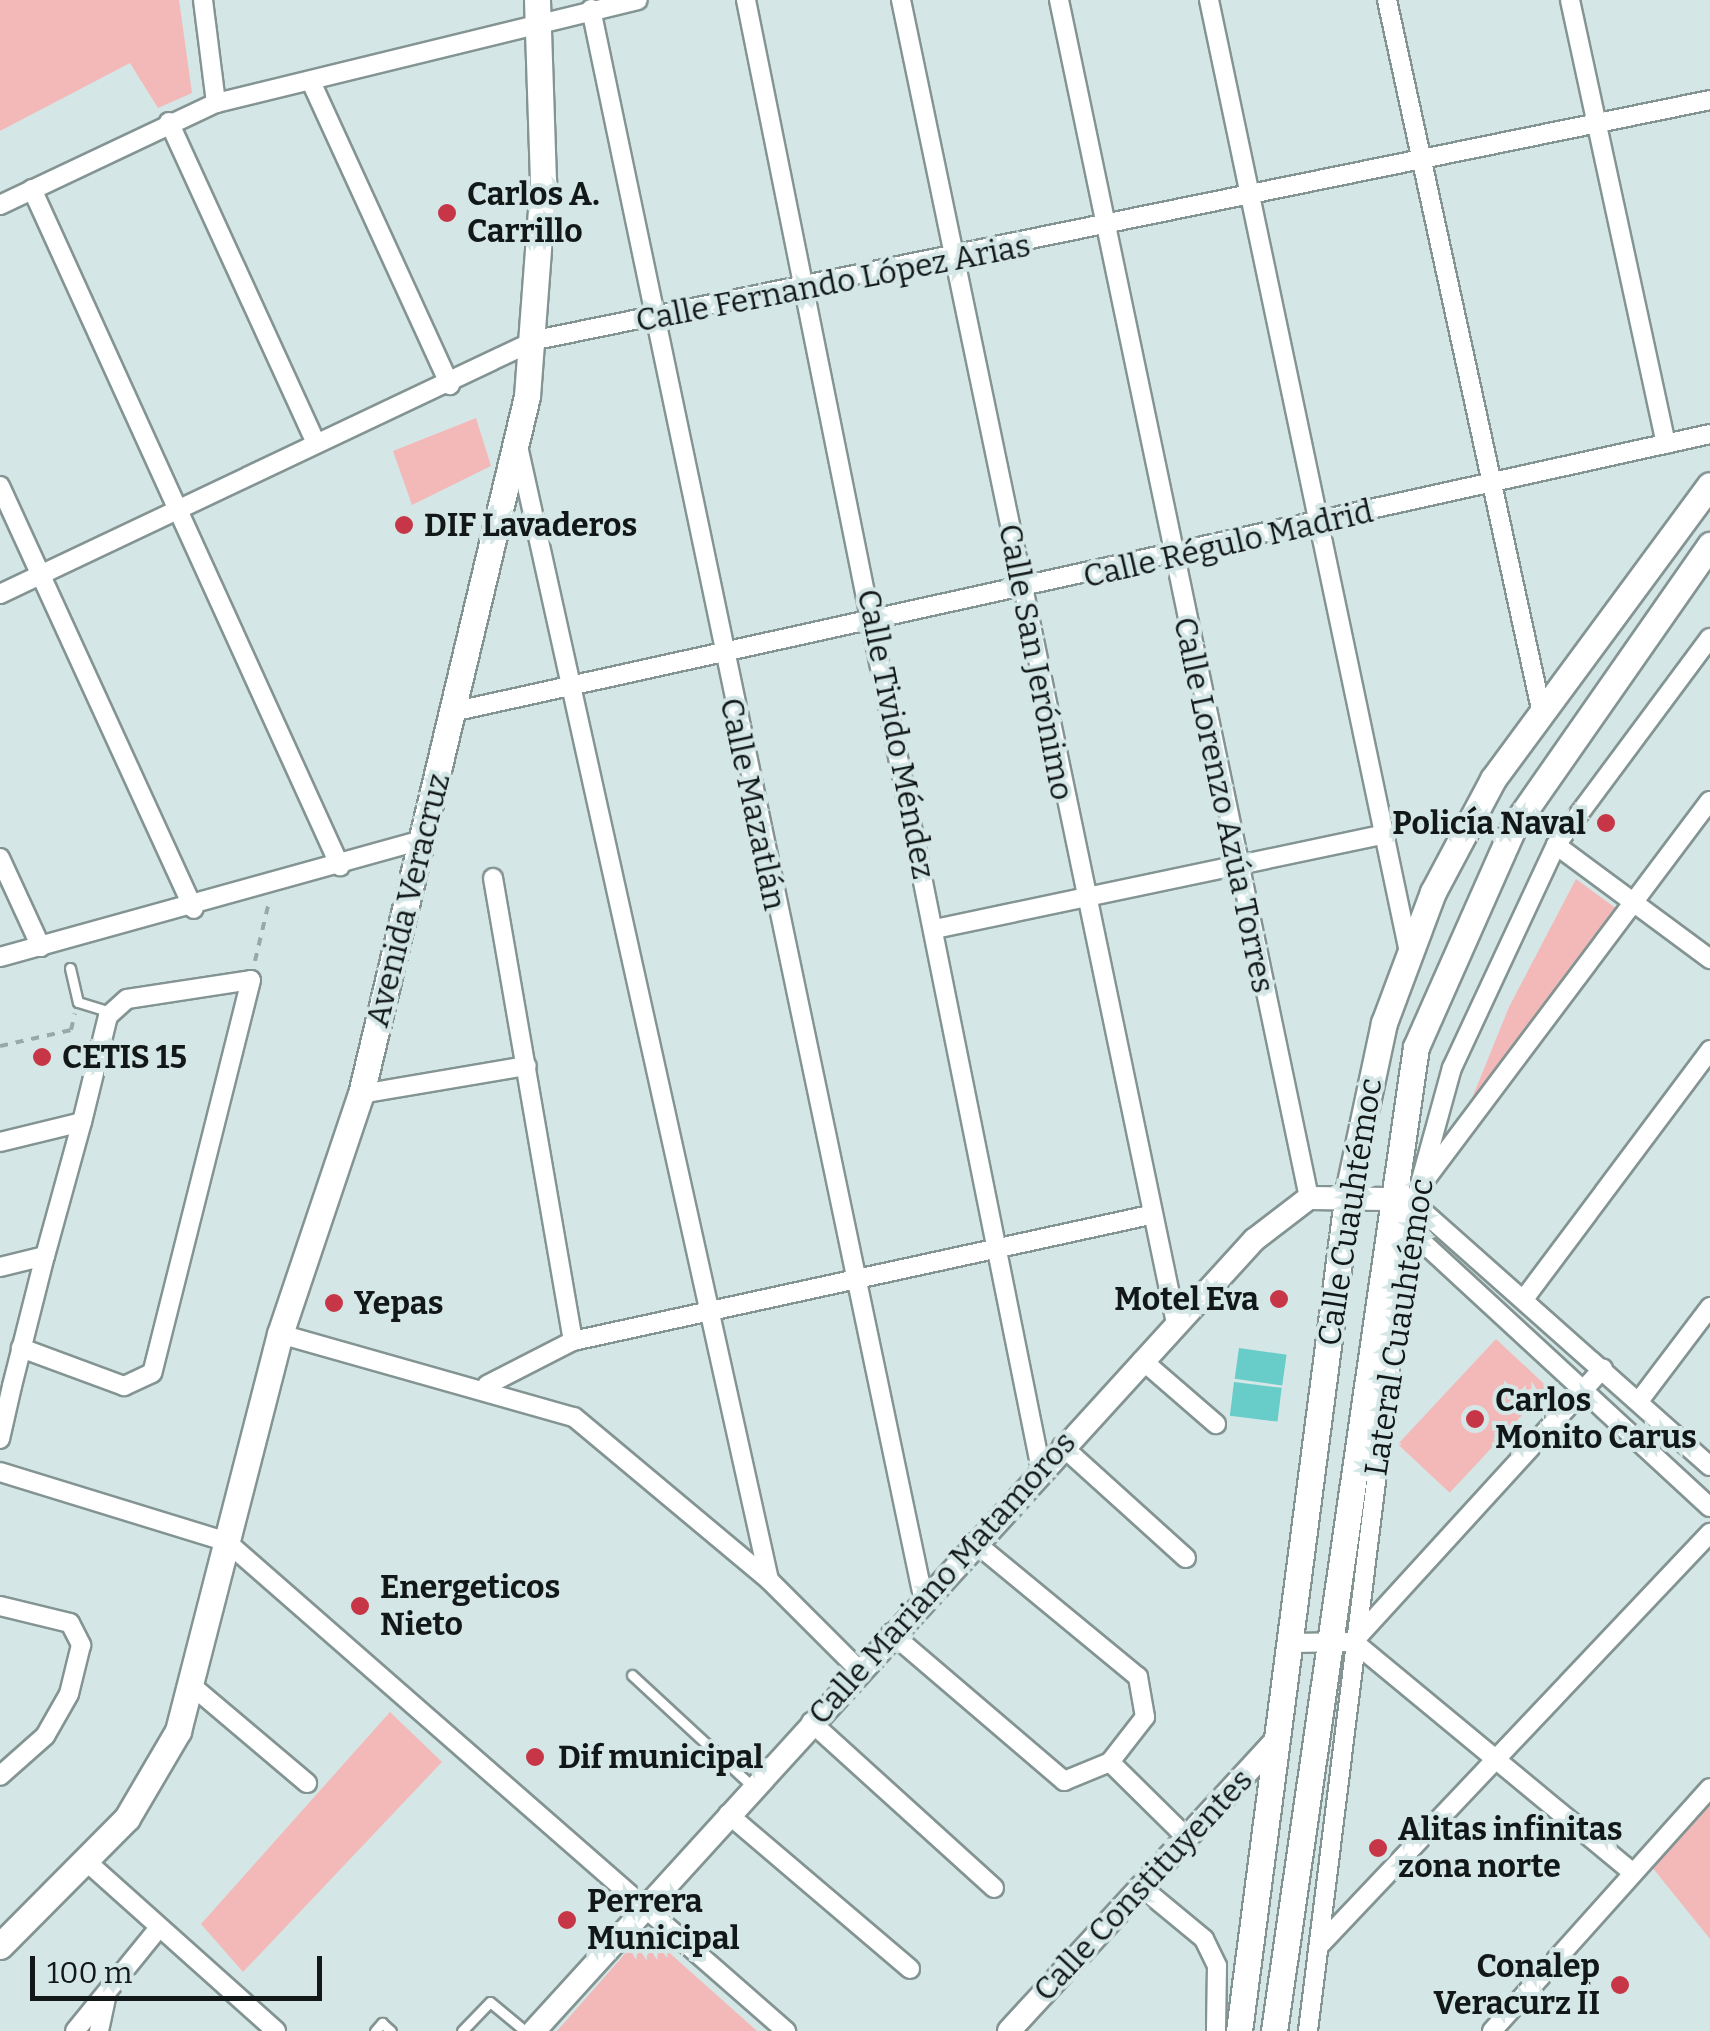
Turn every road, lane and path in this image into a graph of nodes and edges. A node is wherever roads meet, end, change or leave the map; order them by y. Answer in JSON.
{"nodes":[{"id":1,"x":203,"y":0,"type":"edge"},
{"id":2,"x":638,"y":0,"type":"edge"},
{"id":3,"x":746,"y":0,"type":"edge"},
{"id":4,"x":901,"y":0,"type":"edge"},
{"id":5,"x":1060,"y":0,"type":"edge"},
{"id":6,"x":1209,"y":0,"type":"edge"},
{"id":7,"x":1387,"y":0,"type":"edge"},
{"id":8,"x":1570,"y":0,"type":"edge"},
{"id":9,"x":591,"y":9,"type":"junction"},
{"id":10,"x":538,"y":10,"type":"edge"},
{"id":11,"x":313,"y":86,"type":"junction"},
{"id":12,"x":1710,"y":100,"type":"edge"},
{"id":13,"x":216,"y":103,"type":"junction"},
{"id":14,"x":169,"y":122,"type":"junction"},
{"id":15,"x":1599,"y":123,"type":"junction"},
{"id":16,"x":1424,"y":160,"type":"junction"},
{"id":17,"x":32,"y":189,"type":"junction"},
{"id":18,"x":1255,"y":196,"type":"junction"},
{"id":19,"x":0,"y":205,"type":"edge"},
{"id":20,"x":1106,"y":228,"type":"junction"},
{"id":21,"x":955,"y":259,"type":"junction"},
{"id":22,"x":806,"y":290,"type":"junction"},
{"id":23,"x":654,"y":319,"type":"junction"},
{"id":24,"x":536,"y":340,"type":"junction"},
{"id":25,"x":450,"y":384,"type":"junction"},
{"id":26,"x":1710,"y":434,"type":"edge"},
{"id":27,"x":316,"y":443,"type":"junction"},
{"id":28,"x":1666,"y":444,"type":"junction"},
{"id":29,"x":518,"y":446,"type":"junction"},
{"id":30,"x":1491,"y":485,"type":"junction"},
{"id":31,"x":1710,"y":485,"type":"edge"},
{"id":32,"x":0,"y":486,"type":"edge"},
{"id":33,"x":183,"y":509,"type":"junction"},
{"id":34,"x":1320,"y":522,"type":"junction"},
{"id":35,"x":1710,"y":544,"type":"edge"},
{"id":36,"x":1172,"y":556,"type":"junction"},
{"id":37,"x":43,"y":574,"type":"junction"},
{"id":38,"x":1021,"y":591,"type":"junction"},
{"id":39,"x":0,"y":594,"type":"edge"},
{"id":40,"x":873,"y":622,"type":"junction"},
{"id":41,"x":1710,"y":638,"type":"edge"},
{"id":42,"x":722,"y":656,"type":"junction"},
{"id":43,"x":576,"y":690,"type":"junction"},
{"id":44,"x":1541,"y":708,"type":"junction"},
{"id":45,"x":452,"y":712,"type":"junction"},
{"id":46,"x":1710,"y":801,"type":"edge"},
{"id":47,"x":1384,"y":834,"type":"junction"},
{"id":48,"x":426,"y":839,"type":"junction"},
{"id":49,"x":1556,"y":845,"type":"junction"},
{"id":50,"x":0,"y":858,"type":"edge"},
{"id":51,"x":340,"y":866,"type":"junction"},
{"id":52,"x":1235,"y":868,"type":"junction"},
{"id":53,"x":493,"y":878,"type":"dead end"},
{"id":54,"x":272,"y":886,"type":"junction"},
{"id":55,"x":1084,"y":900,"type":"junction"},
{"id":56,"x":1632,"y":901,"type":"junction"},
{"id":57,"x":194,"y":909,"type":"junction"},
{"id":58,"x":935,"y":929,"type":"junction"},
{"id":59,"x":41,"y":946,"type":"junction"},
{"id":60,"x":1408,"y":952,"type":"junction"},
{"id":61,"x":0,"y":956,"type":"edge"},
{"id":62,"x":1710,"y":959,"type":"edge"},
{"id":63,"x":70,"y":968,"type":"dead end"},
{"id":64,"x":250,"y":980,"type":"junction"},
{"id":65,"x":78,"y":1002,"type":"junction"},
{"id":66,"x":113,"y":1009,"type":"junction"},
{"id":67,"x":0,"y":1046,"type":"edge"},
{"id":68,"x":1710,"y":1050,"type":"edge"},
{"id":69,"x":527,"y":1066,"type":"junction"},
{"id":70,"x":361,"y":1094,"type":"junction"},
{"id":71,"x":82,"y":1122,"type":"junction"},
{"id":72,"x":0,"y":1142,"type":"edge"},
{"id":73,"x":1348,"y":1192,"type":"junction"},
{"id":74,"x":1415,"y":1195,"type":"junction"},
{"id":75,"x":1308,"y":1198,"type":"junction"},
{"id":76,"x":1388,"y":1199,"type":"junction"},
{"id":77,"x":1150,"y":1215,"type":"junction"},
{"id":78,"x":1407,"y":1231,"type":"junction"},
{"id":79,"x":1002,"y":1248,"type":"junction"},
{"id":80,"x":45,"y":1256,"type":"junction"},
{"id":81,"x":0,"y":1267,"type":"edge"},
{"id":82,"x":853,"y":1280,"type":"junction"},
{"id":83,"x":1524,"y":1299,"type":"junction"},
{"id":84,"x":1710,"y":1307,"type":"edge"},
{"id":85,"x":704,"y":1312,"type":"junction"},
{"id":86,"x":1176,"y":1323,"type":"junction"},
{"id":87,"x":280,"y":1334,"type":"junction"},
{"id":88,"x":572,"y":1341,"type":"junction"},
{"id":89,"x":22,"y":1348,"type":"junction"},
{"id":90,"x":1142,"y":1360,"type":"junction"},
{"id":91,"x":1603,"y":1368,"type":"junction"},
{"id":92,"x":488,"y":1385,"type":"junction"},
{"id":93,"x":6,"y":1387,"type":"edge"},
{"id":94,"x":1580,"y":1390,"type":"junction"},
{"id":95,"x":1639,"y":1401,"type":"junction"},
{"id":96,"x":1216,"y":1424,"type":"dead end"},
{"id":97,"x":0,"y":1439,"type":"edge"},
{"id":98,"x":1062,"y":1446,"type":"junction"},
{"id":99,"x":1710,"y":1466,"type":"edge"},
{"id":100,"x":1041,"y":1469,"type":"junction"},
{"id":101,"x":0,"y":1472,"type":"edge"},
{"id":102,"x":1710,"y":1506,"type":"edge"},
{"id":103,"x":1710,"y":1533,"type":"edge"},
{"id":104,"x":228,"y":1542,"type":"junction"},
{"id":105,"x":974,"y":1542,"type":"junction"},
{"id":106,"x":1186,"y":1558,"type":"dead end"},
{"id":107,"x":770,"y":1580,"type":"junction"},
{"id":108,"x":924,"y":1597,"type":"junction"},
{"id":109,"x":0,"y":1606,"type":"edge"},
{"id":110,"x":891,"y":1633,"type":"junction"},
{"id":111,"x":1354,"y":1642,"type":"junction"},
{"id":112,"x":1289,"y":1644,"type":"junction"},
{"id":113,"x":1324,"y":1646,"type":"junction"},
{"id":114,"x":858,"y":1670,"type":"junction"},
{"id":115,"x":632,"y":1675,"type":"dead end"},
{"id":116,"x":190,"y":1685,"type":"junction"},
{"id":117,"x":811,"y":1722,"type":"junction"},
{"id":118,"x":1277,"y":1740,"type":"junction"},
{"id":119,"x":1502,"y":1758,"type":"junction"},
{"id":120,"x":1110,"y":1762,"type":"junction"},
{"id":121,"x":0,"y":1776,"type":"edge"},
{"id":122,"x":307,"y":1783,"type":"dead end"},
{"id":123,"x":752,"y":1786,"type":"junction"},
{"id":124,"x":1710,"y":1788,"type":"edge"},
{"id":125,"x":728,"y":1814,"type":"junction"},
{"id":126,"x":1186,"y":1836,"type":"junction"},
{"id":127,"x":86,"y":1861,"type":"junction"},
{"id":128,"x":1632,"y":1872,"type":"junction"},
{"id":129,"x":1140,"y":1886,"type":"junction"},
{"id":130,"x":994,"y":1888,"type":"dead end"},
{"id":131,"x":642,"y":1904,"type":"junction"},
{"id":132,"x":157,"y":1930,"type":"junction"},
{"id":133,"x":0,"y":1946,"type":"edge"},
{"id":134,"x":1319,"y":1946,"type":"junction"},
{"id":135,"x":910,"y":1969,"type":"dead end"},
{"id":136,"x":106,"y":1998,"type":"junction"},
{"id":137,"x":1276,"y":2030,"type":"edge"},
{"id":138,"x":75,"y":2031,"type":"edge"},
{"id":139,"x":99,"y":2031,"type":"edge"},
{"id":140,"x":276,"y":2031,"type":"edge"},
{"id":141,"x":375,"y":2031,"type":"edge"},
{"id":142,"x":391,"y":2031,"type":"edge"},
{"id":143,"x":462,"y":2031,"type":"edge"},
{"id":144,"x":525,"y":2031,"type":"edge"},
{"id":145,"x":534,"y":2031,"type":"edge"},
{"id":146,"x":786,"y":2031,"type":"edge"},
{"id":147,"x":1009,"y":2031,"type":"edge"},
{"id":148,"x":1216,"y":2031,"type":"edge"},
{"id":149,"x":1240,"y":2031,"type":"edge"},
{"id":150,"x":1308,"y":2031,"type":"edge"},
{"id":151,"x":1492,"y":2031,"type":"edge"}],
"edges":[{"from":1,"to":13,"type":"street"},
{"from":2,"to":9,"type":"street"},
{"from":3,"to":22,"type":"street","name":"Calle Tivido Méndez"},
{"from":4,"to":21,"type":"street","name":"Calle San Jerónimo"},
{"from":5,"to":20,"type":"street","name":"Calle Lorenzo Azúa Torres"},
{"from":6,"to":18,"type":"street"},
{"from":7,"to":16,"type":"street"},
{"from":8,"to":15,"type":"street"},
{"from":9,"to":10,"type":"street"},
{"from":9,"to":23,"type":"street","name":"Calle Mazatlán"},
{"from":10,"to":11,"type":"street"},
{"from":10,"to":24,"type":"main road","name":"Avenida Veracruz"},
{"from":11,"to":13,"type":"street"},
{"from":11,"to":25,"type":"street"},
{"from":12,"to":15,"type":"street","name":"Calle Fernando López Arias"},
{"from":13,"to":14,"type":"street"},
{"from":14,"to":17,"type":"street"},
{"from":14,"to":27,"type":"street"},
{"from":15,"to":16,"type":"street","name":"Calle Fernando López Arias"},
{"from":15,"to":28,"type":"street"},
{"from":16,"to":18,"type":"street","name":"Calle Fernando López Arias"},
{"from":16,"to":30,"type":"street"},
{"from":17,"to":19,"type":"street"},
{"from":17,"to":33,"type":"street"},
{"from":18,"to":20,"type":"street","name":"Calle Fernando López Arias"},
{"from":18,"to":34,"type":"street"},
{"from":20,"to":21,"type":"street","name":"Calle Fernando López Arias"},
{"from":20,"to":36,"type":"street","name":"Calle Lorenzo Azúa Torres"},
{"from":21,"to":22,"type":"street","name":"Calle Fernando López Arias"},
{"from":21,"to":38,"type":"street","name":"Calle San Jerónimo"},
{"from":22,"to":23,"type":"street","name":"Calle Fernando López Arias"},
{"from":22,"to":40,"type":"street","name":"Calle Tivido Méndez"},
{"from":23,"to":24,"type":"street","name":"Calle Fernando López Arias"},
{"from":23,"to":42,"type":"street","name":"Calle Mazatlán"},
{"from":24,"to":25,"type":"street","name":"Calle Fernando López Arias"},
{"from":24,"to":29,"type":"main road","name":"Avenida Veracruz"},
{"from":25,"to":27,"type":"street","name":"Calle Fernando López Arias"},
{"from":26,"to":28,"type":"street","name":"Calle Régulo Madrid"},
{"from":27,"to":33,"type":"street","name":"Calle Fernando López Arias"},
{"from":28,"to":30,"type":"street","name":"Calle Régulo Madrid"},
{"from":29,"to":43,"type":"street"},
{"from":29,"to":45,"type":"main road","name":"Avenida Veracruz"},
{"from":30,"to":34,"type":"street","name":"Calle Régulo Madrid"},
{"from":30,"to":44,"type":"street"},
{"from":31,"to":44,"type":"main road","name":"Calle Cuauhtémoc"},
{"from":32,"to":37,"type":"street"},
{"from":33,"to":37,"type":"street","name":"Calle Fernando López Arias"},
{"from":33,"to":51,"type":"street"},
{"from":34,"to":36,"type":"street","name":"Calle Régulo Madrid"},
{"from":34,"to":47,"type":"street"},
{"from":35,"to":76,"type":"main road","name":"Calle Cuauhtémoc"},
{"from":36,"to":38,"type":"street","name":"Calle Régulo Madrid"},
{"from":36,"to":52,"type":"street","name":"Calle Lorenzo Azúa Torres"},
{"from":37,"to":39,"type":"street","name":"Calle Fernando López Arias"},
{"from":37,"to":57,"type":"street"},
{"from":38,"to":40,"type":"street","name":"Calle Régulo Madrid"},
{"from":38,"to":55,"type":"street","name":"Calle San Jerónimo"},
{"from":40,"to":42,"type":"street","name":"Calle Régulo Madrid"},
{"from":40,"to":58,"type":"street","name":"Calle Tivido Méndez"},
{"from":41,"to":49,"type":"street","name":"Lateral Cuauhtémoc"},
{"from":42,"to":43,"type":"street","name":"Calle Régulo Madrid"},
{"from":42,"to":82,"type":"street","name":"Calle Mazatlán"},
{"from":43,"to":45,"type":"street","name":"Calle Régulo Madrid"},
{"from":43,"to":85,"type":"street"},
{"from":44,"to":60,"type":"main road","name":"Calle Cuauhtémoc"},
{"from":45,"to":48,"type":"main road","name":"Avenida Veracruz"},
{"from":46,"to":56,"type":"street"},
{"from":47,"to":52,"type":"street"},
{"from":47,"to":60,"type":"street"},
{"from":48,"to":51,"type":"street"},
{"from":48,"to":70,"type":"main road","name":"Avenida Veracruz"},
{"from":49,"to":56,"type":"street"},
{"from":49,"to":74,"type":"street","name":"Lateral Cuauhtémoc"},
{"from":50,"to":59,"type":"street"},
{"from":51,"to":54,"type":"street"},
{"from":52,"to":55,"type":"street"},
{"from":52,"to":75,"type":"street","name":"Calle Lorenzo Azúa Torres"},
{"from":53,"to":69,"type":"street"},
{"from":54,"to":57,"type":"street"},
{"from":54,"to":64,"type":"path"},
{"from":55,"to":58,"type":"street"},
{"from":55,"to":77,"type":"street","name":"Calle San Jerónimo"},
{"from":56,"to":62,"type":"street"},
{"from":56,"to":74,"type":"street"},
{"from":57,"to":59,"type":"street"},
{"from":58,"to":79,"type":"street","name":"Calle Tivido Méndez"},
{"from":59,"to":61,"type":"street"},
{"from":60,"to":73,"type":"main road","name":"Calle Cuauhtémoc"},
{"from":63,"to":65,"type":"lane"},
{"from":64,"to":66,"type":"street"},
{"from":64,"to":89,"type":"street"},
{"from":65,"to":66,"type":"lane"},
{"from":65,"to":67,"type":"path"},
{"from":66,"to":71,"type":"street"},
{"from":68,"to":83,"type":"street"},
{"from":69,"to":70,"type":"street"},
{"from":69,"to":88,"type":"street"},
{"from":70,"to":87,"type":"main road","name":"Avenida Veracruz"},
{"from":71,"to":72,"type":"street"},
{"from":71,"to":80,"type":"street"},
{"from":73,"to":75,"type":"street"},
{"from":73,"to":76,"type":"street"},
{"from":73,"to":112,"type":"main road","name":"Calle Cuauhtémoc"},
{"from":74,"to":76,"type":"street"},
{"from":74,"to":78,"type":"street","name":"Lateral Cuauhtémoc"},
{"from":74,"to":83,"type":"street"},
{"from":75,"to":86,"type":"street","name":"Calle Mariano Matamoros"},
{"from":76,"to":78,"type":"street"},
{"from":76,"to":113,"type":"main road","name":"Calle Cuauhtémoc"},
{"from":77,"to":79,"type":"street"},
{"from":77,"to":86,"type":"street","name":"Calle San Jerónimo"},
{"from":78,"to":94,"type":"street"},
{"from":78,"to":111,"type":"street","name":"Lateral Cuauhtémoc"},
{"from":79,"to":82,"type":"street"},
{"from":79,"to":100,"type":"street","name":"Calle Tivido Méndez"},
{"from":80,"to":81,"type":"street"},
{"from":80,"to":89,"type":"street"},
{"from":82,"to":85,"type":"street"},
{"from":82,"to":108,"type":"street","name":"Calle Mazatlán"},
{"from":83,"to":91,"type":"street"},
{"from":84,"to":95,"type":"street"},
{"from":85,"to":88,"type":"street"},
{"from":85,"to":107,"type":"street"},
{"from":86,"to":90,"type":"street","name":"Calle Mariano Matamoros"},
{"from":87,"to":92,"type":"street"},
{"from":87,"to":104,"type":"main road","name":"Avenida Veracruz"},
{"from":88,"to":92,"type":"street"},
{"from":89,"to":93,"type":"street"},
{"from":90,"to":96,"type":"street"},
{"from":90,"to":98,"type":"street","name":"Calle Mariano Matamoros"},
{"from":91,"to":94,"type":"street"},
{"from":91,"to":95,"type":"street"},
{"from":92,"to":107,"type":"street"},
{"from":93,"to":97,"type":"street"},
{"from":94,"to":102,"type":"street"},
{"from":94,"to":111,"type":"street"},
{"from":95,"to":99,"type":"street"},
{"from":98,"to":100,"type":"street","name":"Calle Mariano Matamoros"},
{"from":98,"to":106,"type":"street"},
{"from":100,"to":105,"type":"street","name":"Calle Mariano Matamoros"},
{"from":101,"to":104,"type":"street"},
{"from":103,"to":119,"type":"street"},
{"from":104,"to":116,"type":"main road","name":"Avenida Veracruz"},
{"from":104,"to":131,"type":"street"},
{"from":105,"to":108,"type":"street","name":"Calle Mariano Matamoros"},
{"from":105,"to":120,"type":"street"},
{"from":107,"to":114,"type":"street"},
{"from":108,"to":110,"type":"street","name":"Calle Mariano Matamoros"},
{"from":109,"to":121,"type":"street"},
{"from":110,"to":114,"type":"street","name":"Calle Mariano Matamoros"},
{"from":110,"to":120,"type":"street"},
{"from":111,"to":113,"type":"street"},
{"from":111,"to":119,"type":"street"},
{"from":111,"to":134,"type":"street","name":"Lateral Cuauhtémoc"},
{"from":112,"to":113,"type":"street"},
{"from":112,"to":118,"type":"main road","name":"Calle Cuauhtémoc"},
{"from":113,"to":137,"type":"main road","name":"Calle Cuauhtémoc"},
{"from":114,"to":117,"type":"street","name":"Calle Mariano Matamoros"},
{"from":115,"to":123,"type":"lane"},
{"from":116,"to":122,"type":"street"},
{"from":116,"to":127,"type":"main road","name":"Avenida Veracruz"},
{"from":117,"to":123,"type":"street","name":"Calle Mariano Matamoros"},
{"from":117,"to":130,"type":"street"},
{"from":118,"to":126,"type":"street","name":"Calle Constituyentes"},
{"from":118,"to":149,"type":"main road","name":"Calle Cuauhtémoc"},
{"from":119,"to":128,"type":"street"},
{"from":119,"to":134,"type":"street"},
{"from":120,"to":126,"type":"street"},
{"from":123,"to":125,"type":"street","name":"Calle Mariano Matamoros"},
{"from":124,"to":128,"type":"street"},
{"from":125,"to":131,"type":"street","name":"Calle Mariano Matamoros"},
{"from":125,"to":135,"type":"street"},
{"from":126,"to":129,"type":"street","name":"Calle Constituyentes"},
{"from":127,"to":132,"type":"street"},
{"from":127,"to":133,"type":"main road","name":"Avenida Veracruz"},
{"from":128,"to":151,"type":"street"},
{"from":129,"to":147,"type":"street","name":"Calle Constituyentes"},
{"from":129,"to":148,"type":"street"},
{"from":131,"to":145,"type":"street","name":"Calle Mariano Matamoros"},
{"from":131,"to":146,"type":"street"},
{"from":132,"to":136,"type":"street"},
{"from":132,"to":140,"type":"street"},
{"from":134,"to":150,"type":"street","name":"Lateral Cuauhtémoc"},
{"from":136,"to":138,"type":"street"},
{"from":136,"to":139,"type":"street"},
{"from":141,"to":142,"type":"lane"},
{"from":143,"to":144,"type":"lane"}]}
